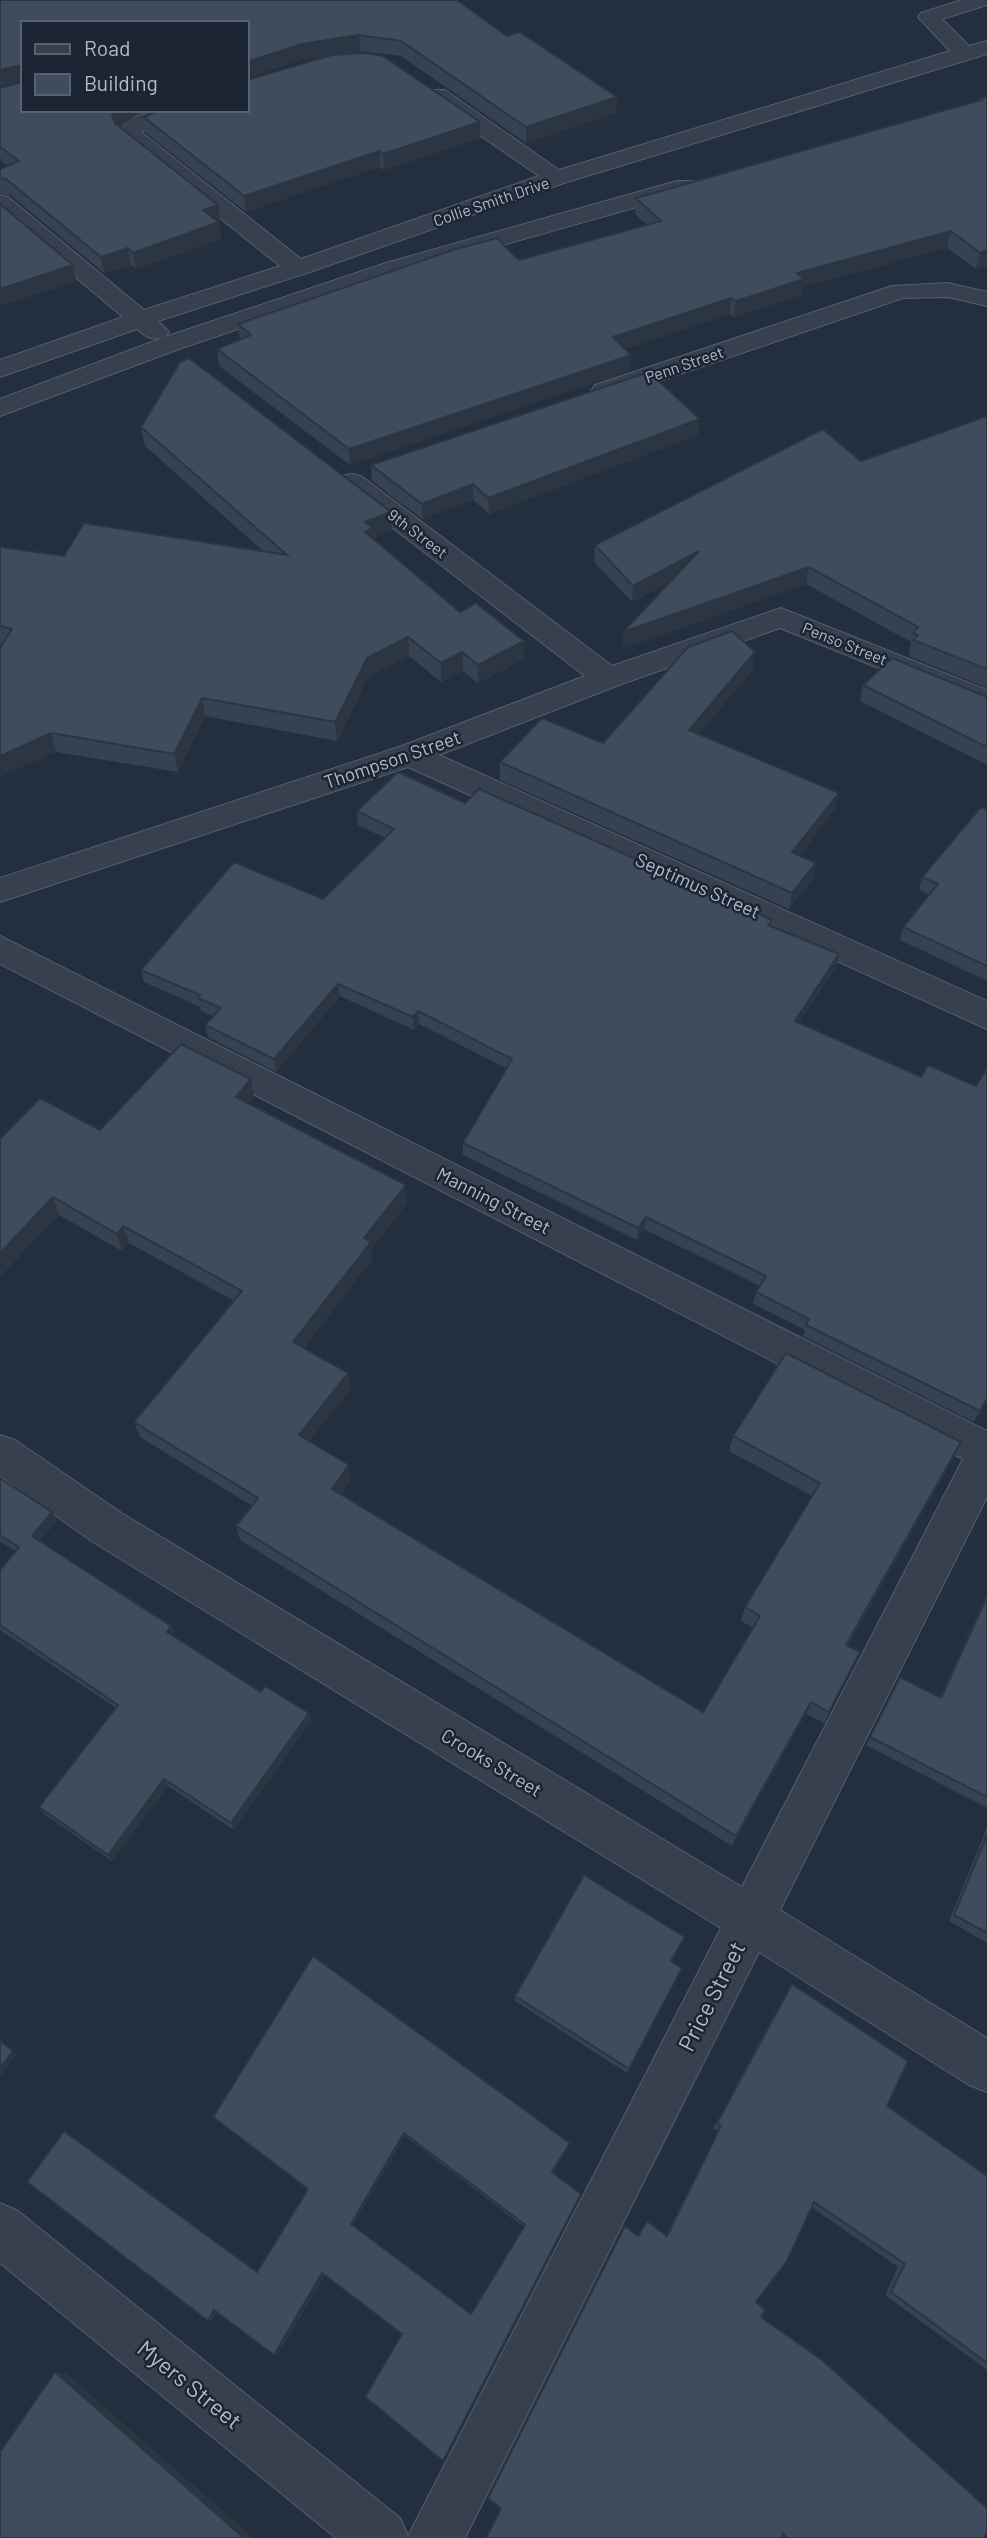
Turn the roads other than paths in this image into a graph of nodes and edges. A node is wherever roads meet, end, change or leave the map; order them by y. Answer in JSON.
{"nodes":[{"id":1,"x":908,"y":0,"type":"edge"},
{"id":2,"x":983,"y":0,"type":"edge"},
{"id":3,"x":928,"y":17,"type":"junction"},
{"id":4,"x":976,"y":51,"type":"edge"},
{"id":5,"x":415,"y":80,"type":"edge"},
{"id":6,"x":170,"y":112,"type":"edge"},
{"id":7,"x":556,"y":178,"type":"junction"},
{"id":8,"x":707,"y":180,"type":"edge"},
{"id":9,"x":0,"y":202,"type":"edge"},
{"id":10,"x":299,"y":268,"type":"junction"},
{"id":11,"x":987,"y":299,"type":"edge"},
{"id":12,"x":140,"y":319,"type":"junction"},
{"id":13,"x":170,"y":344,"type":"junction"},
{"id":14,"x":192,"y":360,"type":"edge"},
{"id":15,"x":0,"y":369,"type":"edge"},
{"id":16,"x":584,"y":398,"type":"edge"},
{"id":17,"x":0,"y":408,"type":"edge"},
{"id":18,"x":372,"y":469,"type":"edge"},
{"id":19,"x":781,"y":617,"type":"joint"},
{"id":20,"x":608,"y":678,"type":"junction"},
{"id":21,"x":987,"y":702,"type":"edge"},
{"id":22,"x":410,"y":755,"type":"junction"},
{"id":23,"x":0,"y":890,"type":"edge"},
{"id":24,"x":0,"y":949,"type":"edge"},
{"id":25,"x":987,"y":1016,"type":"edge"},
{"id":26,"x":0,"y":1453,"type":"edge"},
{"id":27,"x":987,"y":1453,"type":"edge"},
{"id":28,"x":751,"y":1919,"type":"junction"},
{"id":29,"x":987,"y":2067,"type":"edge"},
{"id":30,"x":0,"y":2230,"type":"edge"},
{"id":31,"x":380,"y":2538,"type":"edge"},
{"id":32,"x":435,"y":2538,"type":"edge"}],
"edges":[{"from":1,"to":3,"type":"street"},
{"from":2,"to":3,"type":"street"},
{"from":3,"to":4,"type":"street"},
{"from":4,"to":7,"type":"street","name":"Collie Smith Drive"},
{"from":5,"to":7,"type":"street"},
{"from":6,"to":10,"type":"street"},
{"from":7,"to":10,"type":"street","name":"Collie Smith Drive"},
{"from":8,"to":13,"type":"street","name":"Collie Smith Drive"},
{"from":9,"to":12,"type":"street"},
{"from":10,"to":12,"type":"street","name":"Collie Smith Drive"},
{"from":11,"to":16,"type":"street","name":"Penn Street"},
{"from":12,"to":13,"type":"street"},
{"from":12,"to":15,"type":"street","name":"Collie Smith Drive"},
{"from":13,"to":14,"type":"street"},
{"from":13,"to":17,"type":"street","name":"Collie Smith Drive"},
{"from":18,"to":20,"type":"street","name":"9th Street"},
{"from":19,"to":20,"type":"street","name":"Thompson Street"},
{"from":19,"to":21,"type":"street","name":"Penso Street"},
{"from":20,"to":22,"type":"street","name":"Thompson Street"},
{"from":22,"to":23,"type":"street","name":"Thompson Street"},
{"from":22,"to":25,"type":"street","name":"Septimus Street"},
{"from":24,"to":27,"type":"street","name":"Manning Street"},
{"from":26,"to":28,"type":"street","name":"Crooks Street"},
{"from":27,"to":28,"type":"street","name":"Price Street"},
{"from":28,"to":29,"type":"street","name":"Crooks Street"},
{"from":28,"to":32,"type":"street","name":"Price Street"},
{"from":30,"to":31,"type":"street","name":"Myers Street"}]}
